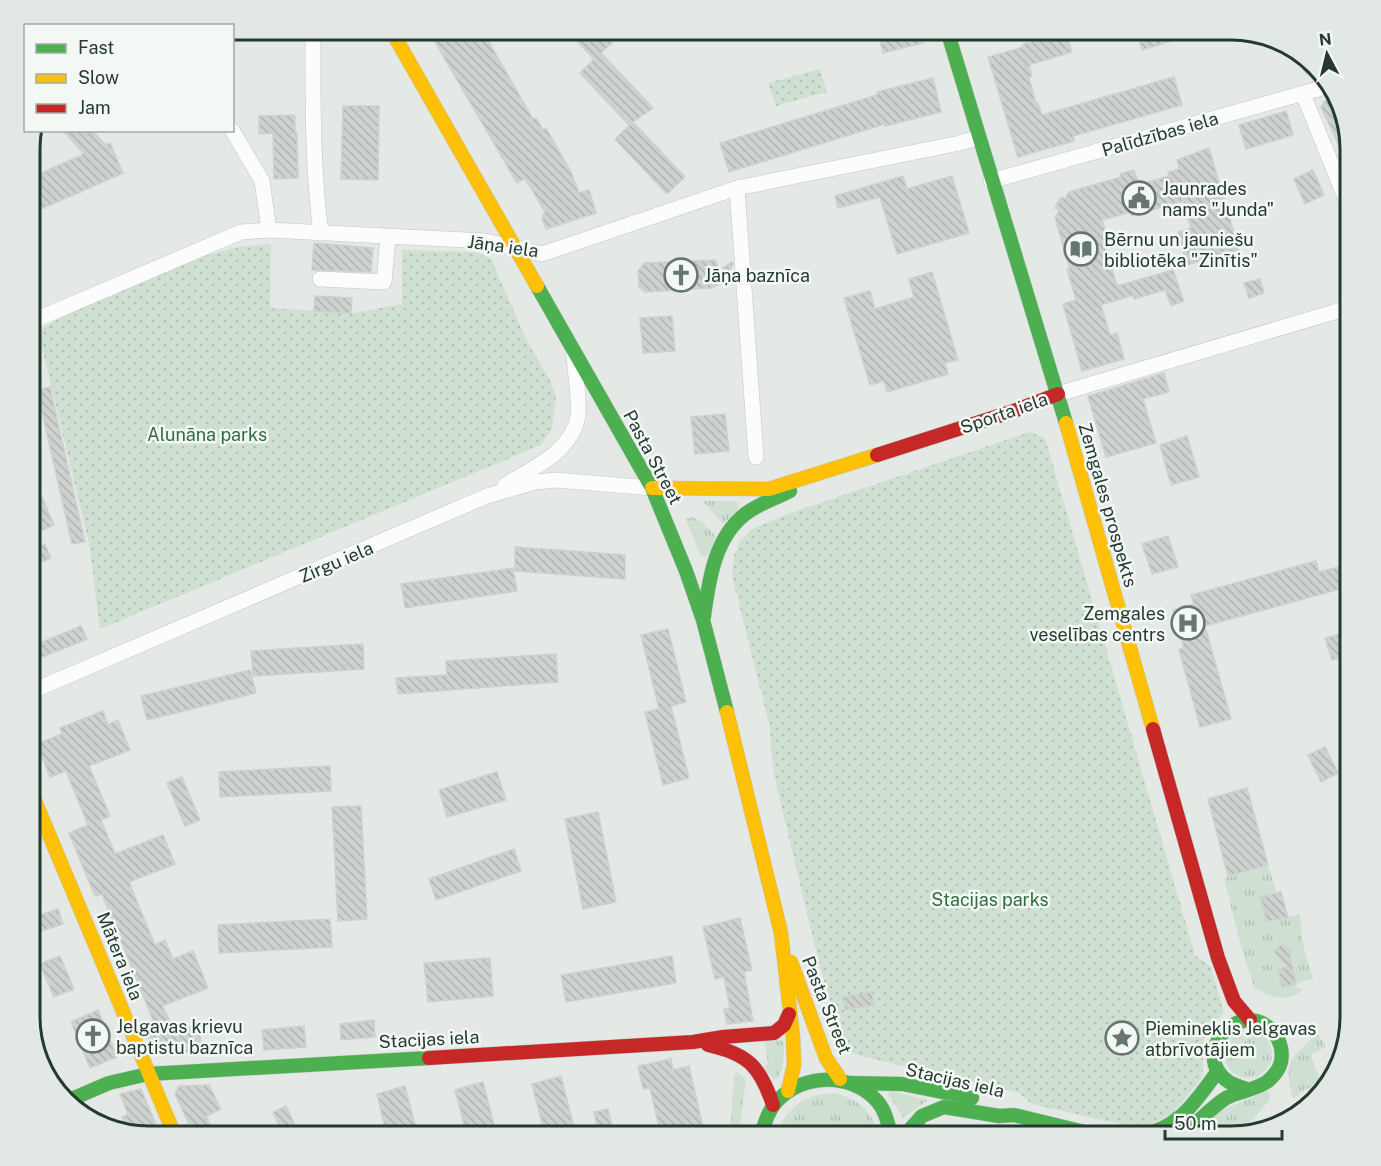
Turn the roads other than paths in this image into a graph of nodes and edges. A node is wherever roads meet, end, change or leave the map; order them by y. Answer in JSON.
{"nodes":[{"id":1,"x":950,"y":40,"type":"edge"},
{"id":2,"x":313,"y":41,"type":"edge"},
{"id":3,"x":397,"y":41,"type":"edge"},
{"id":4,"x":1322,"y":88,"type":"edge"},
{"id":5,"x":1303,"y":94,"type":"junction"},
{"id":6,"x":233,"y":132,"type":"edge"},
{"id":7,"x":979,"y":137,"type":"junction"},
{"id":8,"x":991,"y":181,"type":"junction"},
{"id":9,"x":1340,"y":185,"type":"edge"},
{"id":10,"x":737,"y":188,"type":"junction"},
{"id":11,"x":270,"y":230,"type":"junction"},
{"id":12,"x":321,"y":233,"type":"junction"},
{"id":13,"x":388,"y":237,"type":"junction"},
{"id":14,"x":518,"y":249,"type":"junction"},
{"id":15,"x":321,"y":279,"type":"dead end"},
{"id":16,"x":1340,"y":310,"type":"edge"},
{"id":17,"x":41,"y":317,"type":"edge"},
{"id":18,"x":574,"y":349,"type":"junction"},
{"id":19,"x":1058,"y":394,"type":"junction"},
{"id":20,"x":756,"y":457,"type":"dead end"},
{"id":21,"x":825,"y":472,"type":"junction"},
{"id":22,"x":652,"y":488,"type":"junction"},
{"id":23,"x":487,"y":496,"type":"junction"},
{"id":24,"x":703,"y":620,"type":"junction"},
{"id":25,"x":41,"y":687,"type":"edge"},
{"id":26,"x":41,"y":816,"type":"edge"},
{"id":27,"x":782,"y":942,"type":"junction"},
{"id":28,"x":789,"y":1014,"type":"junction"},
{"id":29,"x":1250,"y":1020,"type":"junction"},
{"id":30,"x":693,"y":1042,"type":"junction"},
{"id":31,"x":1218,"y":1071,"type":"junction"},
{"id":32,"x":148,"y":1074,"type":"junction"},
{"id":33,"x":846,"y":1081,"type":"junction"},
{"id":34,"x":1246,"y":1089,"type":"junction"},
{"id":35,"x":788,"y":1091,"type":"junction"},
{"id":36,"x":75,"y":1097,"type":"edge"},
{"id":37,"x":773,"y":1105,"type":"junction"},
{"id":38,"x":1014,"y":1115,"type":"junction"},
{"id":39,"x":171,"y":1126,"type":"edge"},
{"id":40,"x":765,"y":1126,"type":"edge"},
{"id":41,"x":889,"y":1126,"type":"edge"},
{"id":42,"x":913,"y":1126,"type":"edge"},
{"id":43,"x":1060,"y":1126,"type":"edge"},
{"id":44,"x":1169,"y":1126,"type":"edge"},
{"id":45,"x":1195,"y":1126,"type":"edge"}],
"edges":[{"from":1,"to":7,"type":"street","name":"Zemgales prospekts"},
{"from":2,"to":12,"type":"street"},
{"from":3,"to":14,"type":"street","name":"Pasta Street"},
{"from":4,"to":5,"type":"street","name":"Palīdzības iela"},
{"from":5,"to":8,"type":"street","name":"Palīdzības iela"},
{"from":5,"to":9,"type":"street"},
{"from":6,"to":11,"type":"street"},
{"from":7,"to":8,"type":"street","name":"Zemgales prospekts"},
{"from":7,"to":10,"type":"street","name":"Jāņa iela"},
{"from":8,"to":19,"type":"street","name":"Zemgales prospekts"},
{"from":10,"to":14,"type":"street","name":"Jāņa iela"},
{"from":10,"to":20,"type":"street"},
{"from":11,"to":12,"type":"street","name":"Jāņa iela"},
{"from":11,"to":17,"type":"street","name":"Jāņa iela"},
{"from":12,"to":13,"type":"street","name":"Jāņa iela"},
{"from":13,"to":14,"type":"street","name":"Jāņa iela"},
{"from":13,"to":15,"type":"street"},
{"from":14,"to":18,"type":"street","name":"Pasta Street"},
{"from":16,"to":19,"type":"street","name":"Sporta iela"},
{"from":18,"to":22,"type":"street","name":"Pasta Street"},
{"from":18,"to":23,"type":"street"},
{"from":19,"to":21,"type":"street","name":"Sporta iela"},
{"from":19,"to":29,"type":"street","name":"Zemgales prospekts"},
{"from":21,"to":22,"type":"street","name":"Sporta iela"},
{"from":21,"to":24,"type":"street"},
{"from":22,"to":23,"type":"street","name":"Zirgu iela"},
{"from":22,"to":24,"type":"street","name":"Pasta Street"},
{"from":23,"to":25,"type":"street","name":"Zirgu iela"},
{"from":24,"to":27,"type":"street","name":"Pasta Street"},
{"from":26,"to":32,"type":"street","name":"Mātera iela"},
{"from":27,"to":28,"type":"street","name":"Pasta Street"},
{"from":27,"to":33,"type":"street","name":"Pasta Street"},
{"from":28,"to":30,"type":"street","name":"Stacijas iela"},
{"from":28,"to":35,"type":"street","name":"Pasta Street"},
{"from":29,"to":31,"type":"street"},
{"from":29,"to":34,"type":"street"},
{"from":30,"to":32,"type":"street","name":"Stacijas iela"},
{"from":30,"to":37,"type":"street"},
{"from":31,"to":34,"type":"street"},
{"from":31,"to":44,"type":"street"},
{"from":32,"to":36,"type":"street","name":"Stacijas iela"},
{"from":32,"to":39,"type":"street","name":"Mātera iela"},
{"from":33,"to":35,"type":"street","name":"Stacijas iela"},
{"from":33,"to":38,"type":"street","name":"Stacijas iela"},
{"from":33,"to":41,"type":"street"},
{"from":34,"to":45,"type":"street"},
{"from":35,"to":37,"type":"street"},
{"from":37,"to":40,"type":"street"},
{"from":38,"to":42,"type":"street"},
{"from":38,"to":43,"type":"street"}]}
